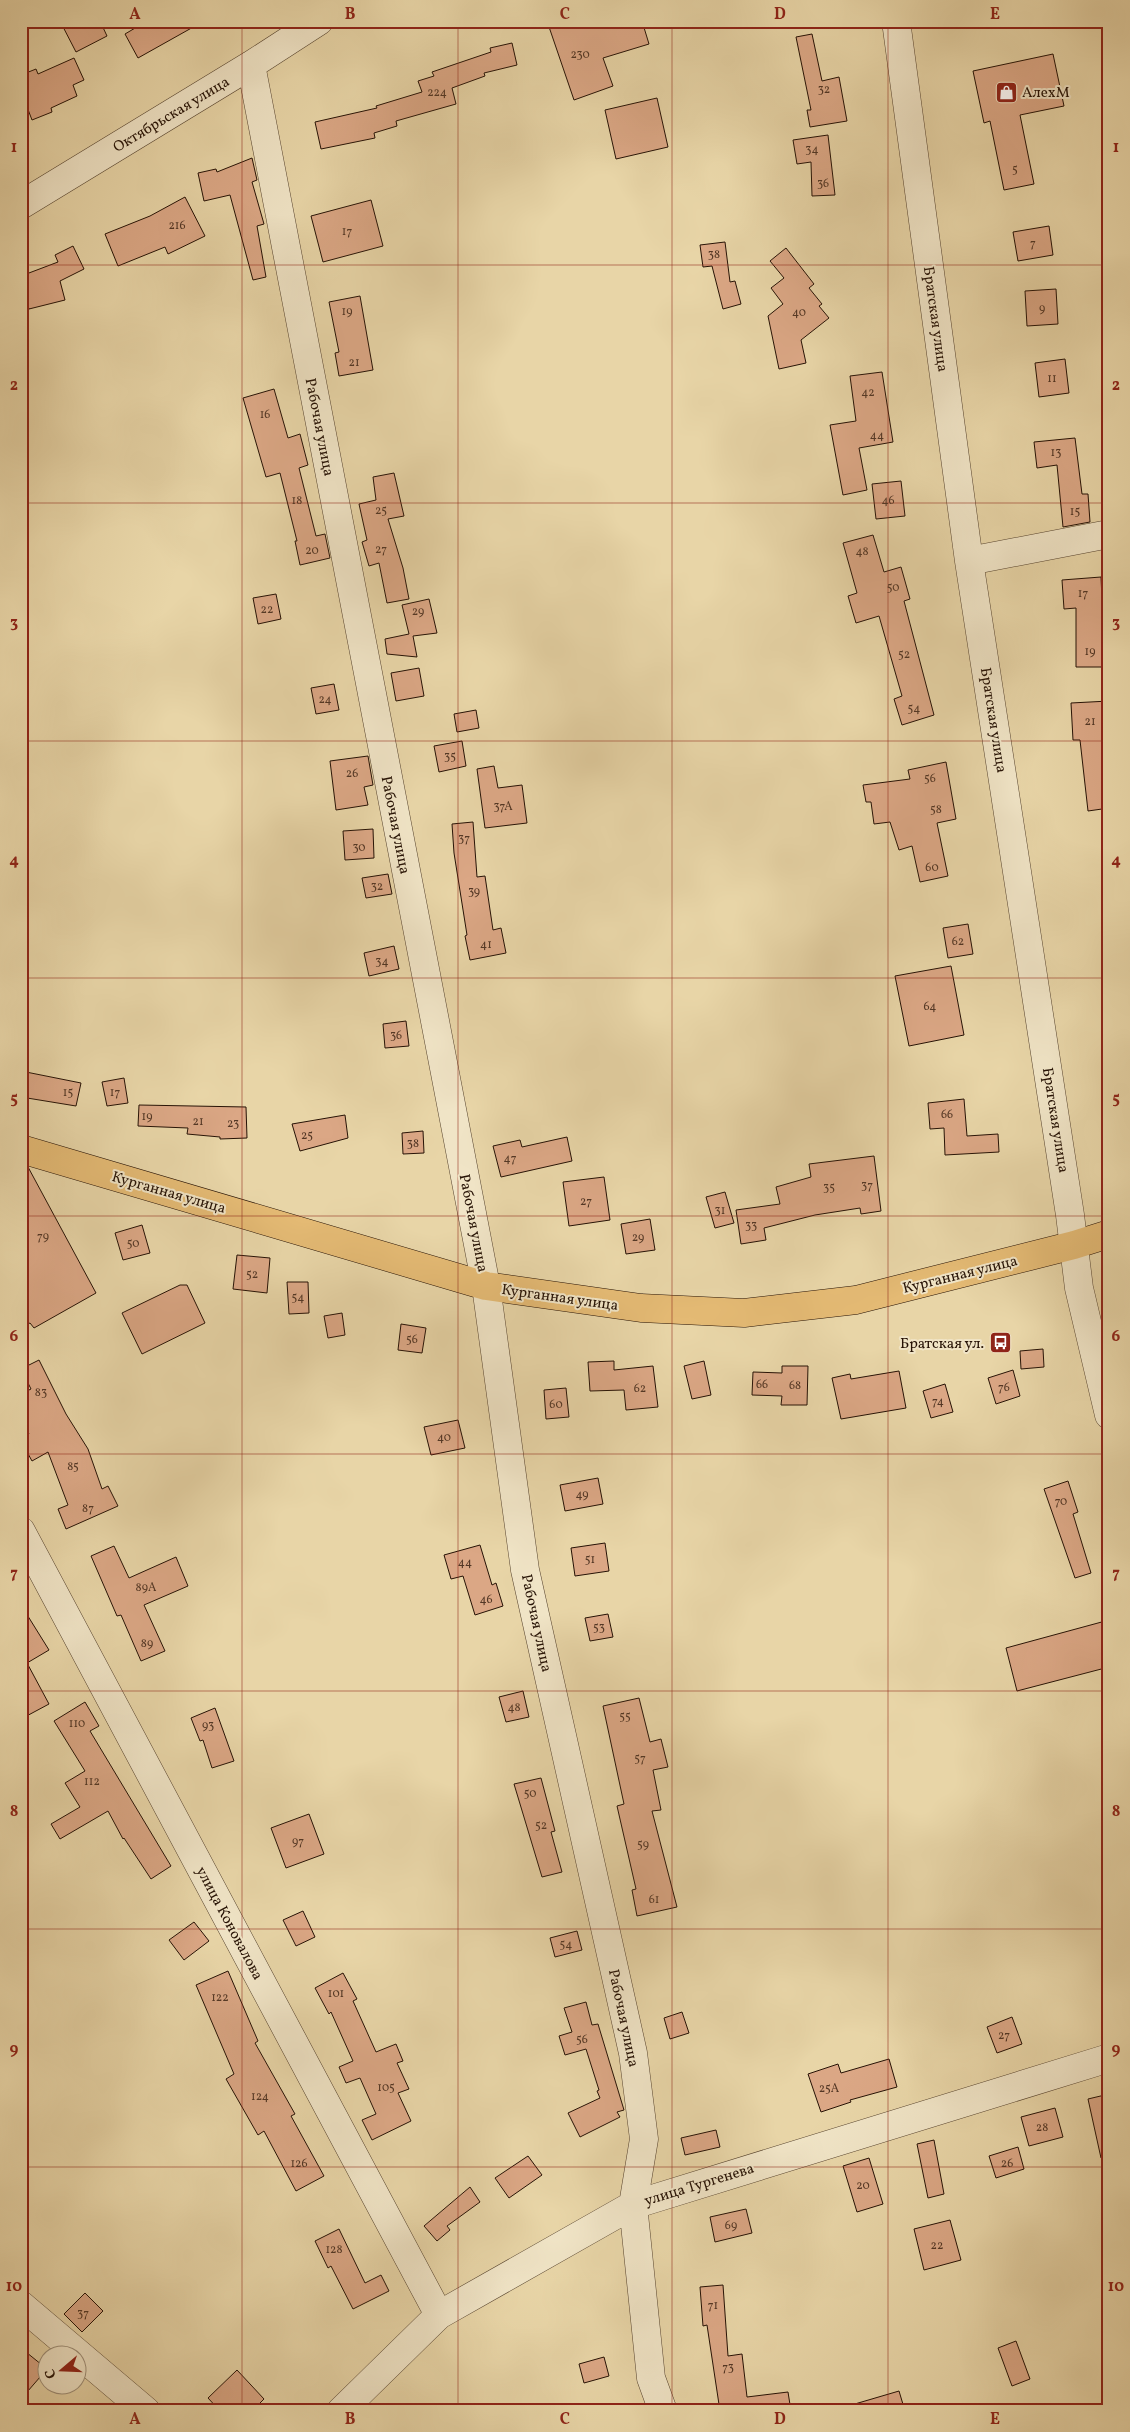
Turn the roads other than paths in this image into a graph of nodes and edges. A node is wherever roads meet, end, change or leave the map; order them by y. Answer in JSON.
{"nodes":[{"id":1,"x":319,"y":21,"type":"edge"},
{"id":2,"x":896,"y":21,"type":"edge"},
{"id":3,"x":251,"y":65,"type":"junction"},
{"id":4,"x":21,"y":205,"type":"edge"},
{"id":5,"x":1109,"y":534,"type":"edge"},
{"id":6,"x":969,"y":561,"type":"junction"},
{"id":7,"x":21,"y":1149,"type":"edge"},
{"id":8,"x":1109,"y":1234,"type":"edge"},
{"id":9,"x":1074,"y":1245,"type":"junction"},
{"id":10,"x":486,"y":1286,"type":"junction"},
{"id":11,"x":1109,"y":1415,"type":"edge"},
{"id":12,"x":21,"y":1531,"type":"edge"},
{"id":13,"x":1109,"y":2058,"type":"edge"},
{"id":14,"x":632,"y":2204,"type":"junction"},
{"id":15,"x":21,"y":2305,"type":"edge"},
{"id":16,"x":439,"y":2315,"type":"junction"},
{"id":17,"x":146,"y":2411,"type":"edge"},
{"id":18,"x":341,"y":2411,"type":"edge"},
{"id":19,"x":663,"y":2411,"type":"edge"}],
"edges":[{"from":1,"to":3,"type":"street","name":"Октябрьская улица"},
{"from":2,"to":6,"type":"street","name":"Братская улица"},
{"from":3,"to":4,"type":"street","name":"Октябрьская улица"},
{"from":3,"to":10,"type":"street","name":"Рабочая улица"},
{"from":5,"to":6,"type":"street"},
{"from":6,"to":9,"type":"street","name":"Братская улица"},
{"from":7,"to":10,"type":"main road","name":"Курганная улица"},
{"from":8,"to":9,"type":"main road","name":"Курганная улица"},
{"from":9,"to":10,"type":"main road","name":"Курганная улица"},
{"from":9,"to":11,"type":"street","name":"Братская улица"},
{"from":10,"to":14,"type":"street","name":"Рабочая улица"},
{"from":12,"to":16,"type":"street","name":"улица Коновалова"},
{"from":13,"to":14,"type":"street","name":"улица Тургенева"},
{"from":14,"to":16,"type":"street","name":"улица Тургенева"},
{"from":14,"to":19,"type":"street","name":"Рабочая улица"},
{"from":15,"to":17,"type":"street"},
{"from":16,"to":18,"type":"street","name":"улица Тургенева"}]}
